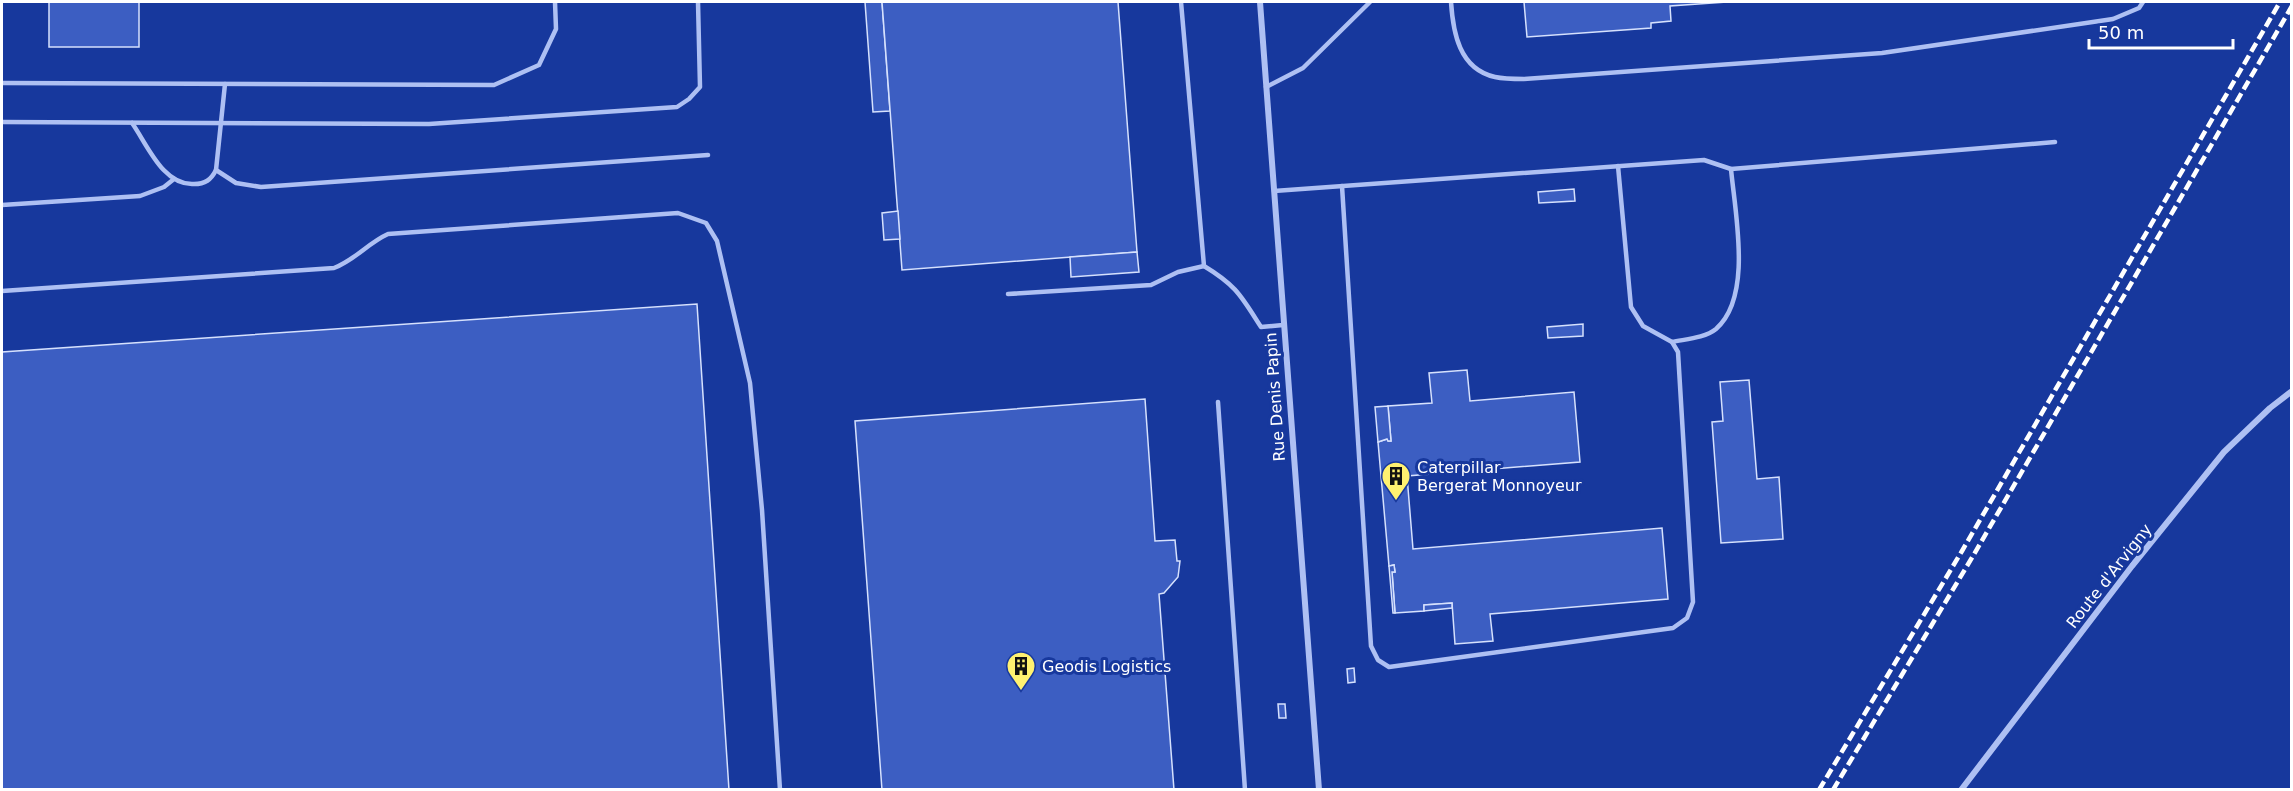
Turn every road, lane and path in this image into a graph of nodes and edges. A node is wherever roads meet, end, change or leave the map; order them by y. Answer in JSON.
{"nodes":[{"id":1,"x":555,"y":2,"type":"edge"},
{"id":2,"x":699,"y":2,"type":"edge"},
{"id":3,"x":1181,"y":2,"type":"edge"},
{"id":4,"x":1260,"y":2,"type":"edge"},
{"id":5,"x":1370,"y":2,"type":"edge"},
{"id":6,"x":1450,"y":2,"type":"edge"},
{"id":7,"x":2143,"y":2,"type":"edge"},
{"id":8,"x":2,"y":83,"type":"edge"},
{"id":9,"x":225,"y":84,"type":"junction"},
{"id":10,"x":1266,"y":87,"type":"junction"},
{"id":11,"x":2,"y":122,"type":"edge"},
{"id":12,"x":132,"y":122,"type":"junction"},
{"id":13,"x":222,"y":123,"type":"junction"},
{"id":14,"x":2055,"y":142,"type":"dead end"},
{"id":15,"x":708,"y":155,"type":"dead end"},
{"id":16,"x":1618,"y":166,"type":"junction"},
{"id":17,"x":1731,"y":169,"type":"junction"},
{"id":18,"x":216,"y":170,"type":"junction"},
{"id":19,"x":174,"y":179,"type":"junction"},
{"id":20,"x":1342,"y":186,"type":"junction"},
{"id":21,"x":1274,"y":191,"type":"junction"},
{"id":22,"x":2,"y":205,"type":"edge"},
{"id":23,"x":1204,"y":266,"type":"junction"},
{"id":24,"x":2,"y":291,"type":"edge"},
{"id":25,"x":1008,"y":294,"type":"dead end"},
{"id":26,"x":1283,"y":325,"type":"junction"},
{"id":27,"x":1672,"y":342,"type":"junction"},
{"id":28,"x":2292,"y":391,"type":"edge"},
{"id":29,"x":1218,"y":402,"type":"dead end"},
{"id":30,"x":780,"y":789,"type":"edge"},
{"id":31,"x":1245,"y":789,"type":"edge"},
{"id":32,"x":1319,"y":789,"type":"edge"},
{"id":33,"x":1961,"y":789,"type":"edge"}],
"edges":[{"from":1,"to":9,"type":"lane"},
{"from":2,"to":13,"type":"lane"},
{"from":3,"to":23,"type":"lane"},
{"from":4,"to":10,"type":"street","name":"Rue Denis Papin"},
{"from":5,"to":10,"type":"lane"},
{"from":6,"to":7,"type":"lane"},
{"from":8,"to":9,"type":"lane"},
{"from":9,"to":13,"type":"lane"},
{"from":10,"to":21,"type":"street","name":"Rue Denis Papin"},
{"from":11,"to":12,"type":"lane"},
{"from":12,"to":13,"type":"lane"},
{"from":12,"to":19,"type":"lane"},
{"from":13,"to":18,"type":"lane"},
{"from":14,"to":17,"type":"lane"},
{"from":15,"to":18,"type":"lane"},
{"from":16,"to":17,"type":"lane"},
{"from":16,"to":20,"type":"lane"},
{"from":16,"to":27,"type":"lane"},
{"from":17,"to":27,"type":"lane"},
{"from":18,"to":19,"type":"lane"},
{"from":19,"to":22,"type":"lane"},
{"from":20,"to":21,"type":"lane"},
{"from":20,"to":27,"type":"lane"},
{"from":21,"to":26,"type":"street","name":"Rue Denis Papin"},
{"from":23,"to":25,"type":"lane"},
{"from":23,"to":26,"type":"lane"},
{"from":24,"to":30,"type":"lane"},
{"from":26,"to":32,"type":"street","name":"Rue Denis Papin"},
{"from":28,"to":33,"type":"street","name":"Route d'Arvigny"},
{"from":29,"to":31,"type":"lane"}]}
